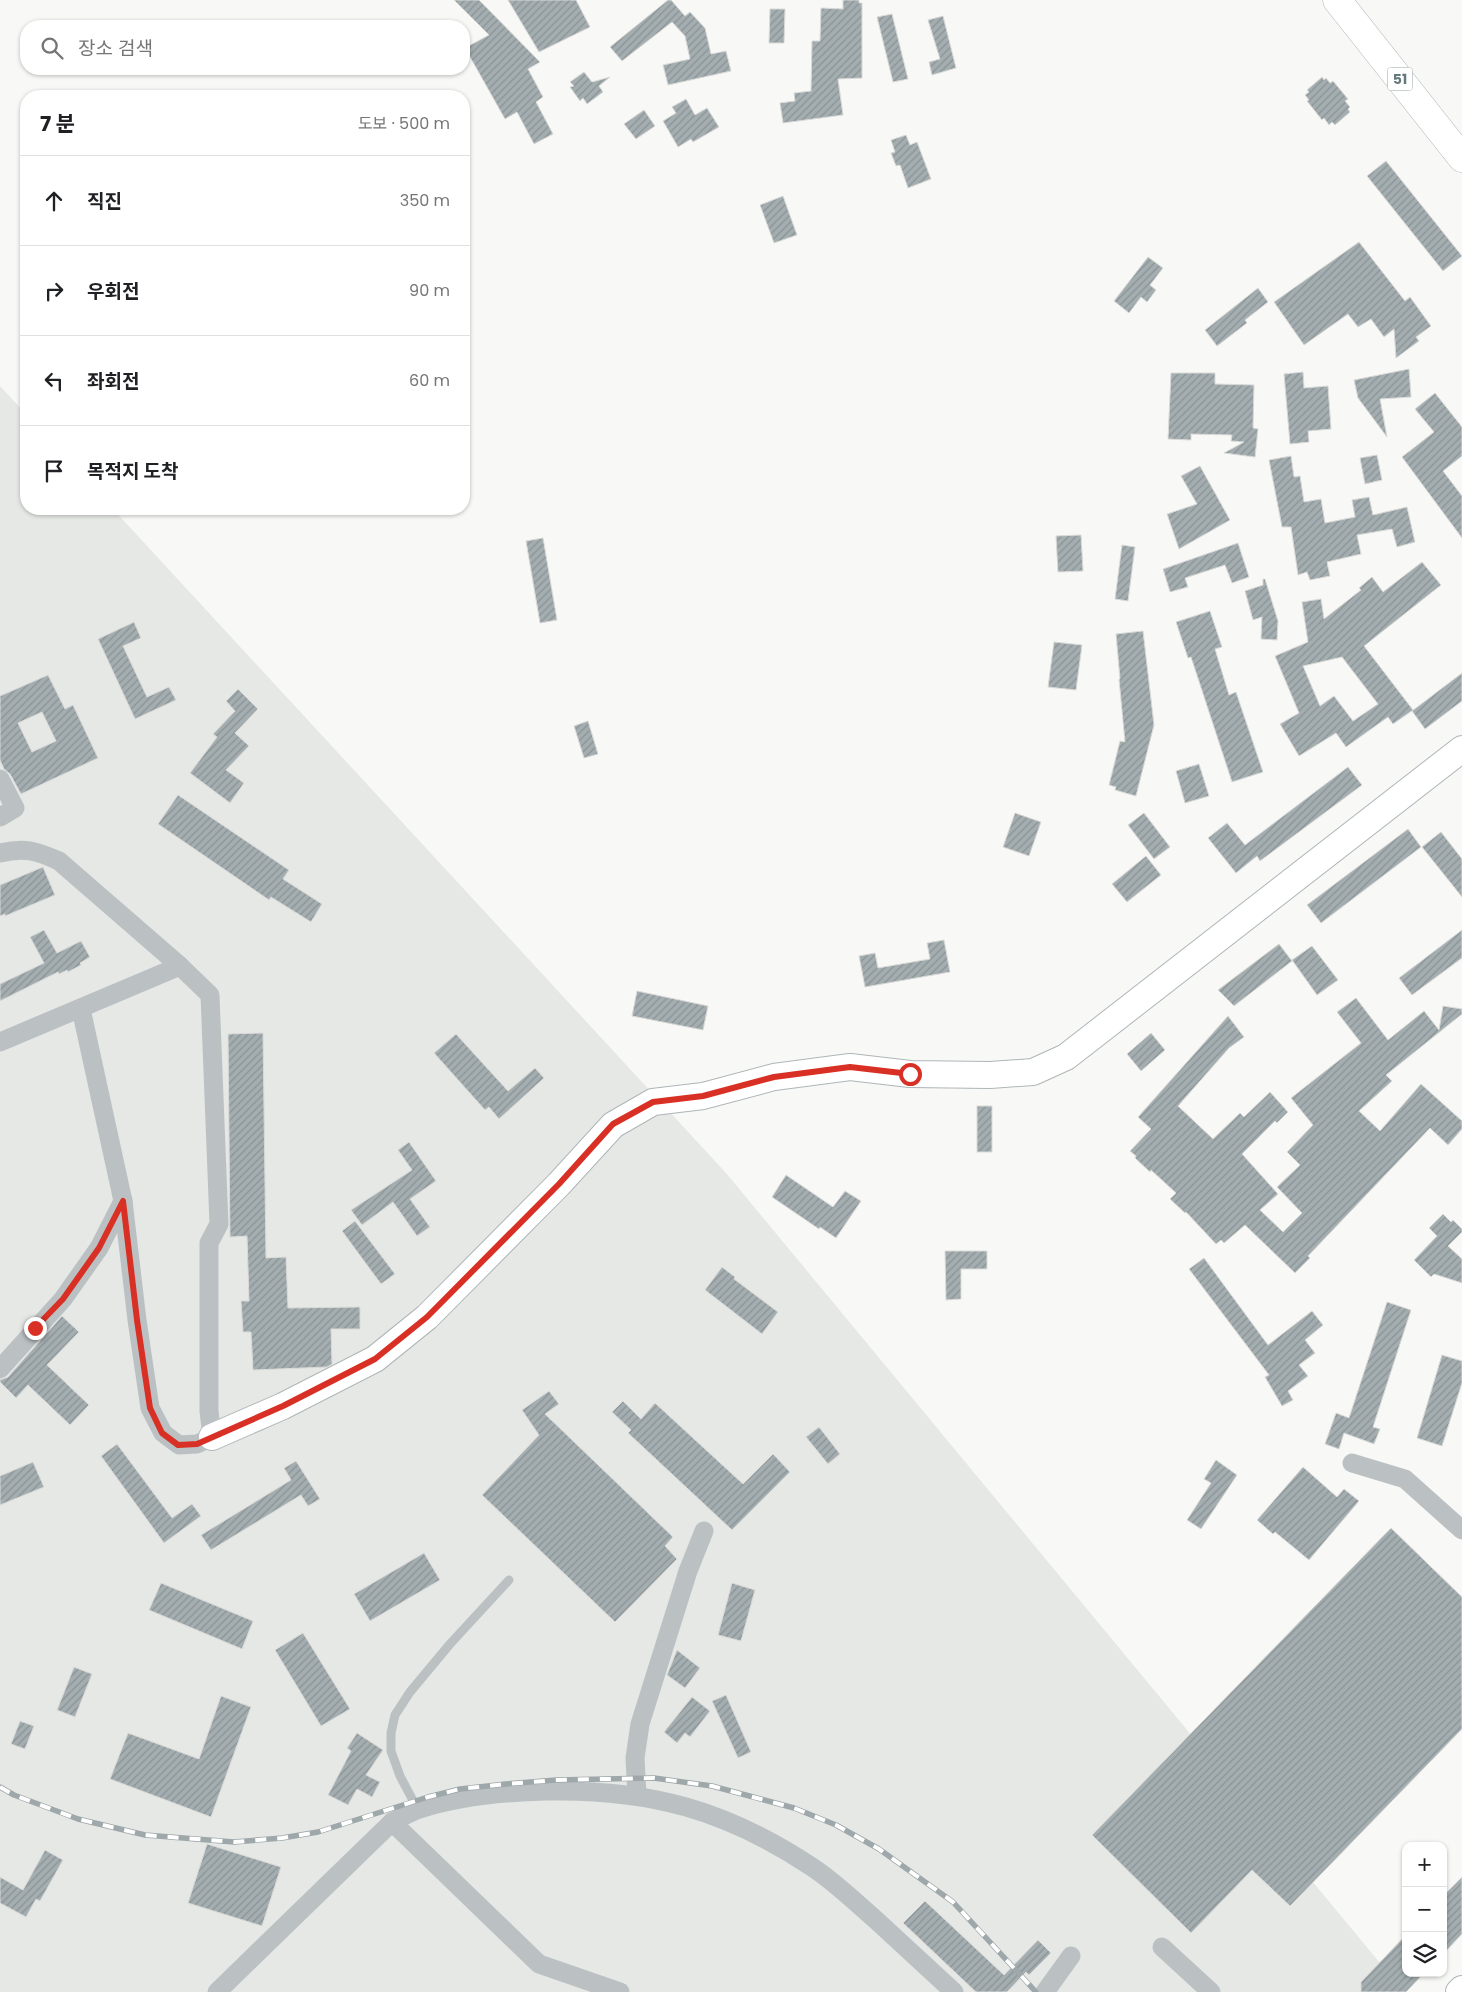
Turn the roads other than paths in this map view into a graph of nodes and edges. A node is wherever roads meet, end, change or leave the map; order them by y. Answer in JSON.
{"nodes":[{"id":1,"x":1337,"y":0,"type":"edge"},
{"id":2,"x":1462,"y":158,"type":"edge"},
{"id":3,"x":1462,"y":749,"type":"edge"},
{"id":4,"x":0,"y":779,"type":"edge"},
{"id":5,"x":0,"y":817,"type":"edge"},
{"id":6,"x":0,"y":853,"type":"edge"},
{"id":7,"x":180,"y":966,"type":"junction"},
{"id":8,"x":81,"y":1009,"type":"junction"},
{"id":9,"x":0,"y":1042,"type":"edge"},
{"id":10,"x":123,"y":1201,"type":"junction"},
{"id":11,"x":0,"y":1369,"type":"edge"},
{"id":12,"x":212,"y":1437,"type":"junction"},
{"id":13,"x":1352,"y":1463,"type":"dead end"},
{"id":14,"x":1462,"y":1530,"type":"edge"},
{"id":15,"x":704,"y":1531,"type":"dead end"},
{"id":16,"x":509,"y":1580,"type":"dead end"},
{"id":17,"x":638,"y":1795,"type":"junction"},
{"id":18,"x":418,"y":1810,"type":"junction"},
{"id":19,"x":392,"y":1822,"type":"junction"},
{"id":20,"x":1162,"y":1946,"type":"dead end"},
{"id":21,"x":1071,"y":1956,"type":"dead end"},
{"id":22,"x":1462,"y":1989,"type":"edge"},
{"id":23,"x":216,"y":1992,"type":"edge"},
{"id":24,"x":620,"y":1992,"type":"edge"},
{"id":25,"x":954,"y":1992,"type":"edge"},
{"id":26,"x":1045,"y":1992,"type":"edge"},
{"id":27,"x":1211,"y":1992,"type":"edge"},
{"id":28,"x":1459,"y":1992,"type":"edge"}],
"edges":[{"from":1,"to":2,"type":"main road","number":"51"},
{"from":3,"to":12,"type":"street"},
{"from":4,"to":5,"type":"street"},
{"from":6,"to":7,"type":"street"},
{"from":7,"to":8,"type":"street"},
{"from":7,"to":12,"type":"street"},
{"from":8,"to":9,"type":"street"},
{"from":8,"to":10,"type":"street"},
{"from":10,"to":11,"type":"street"},
{"from":10,"to":12,"type":"street"},
{"from":13,"to":14,"type":"street"},
{"from":15,"to":17,"type":"street"},
{"from":16,"to":18,"type":"lane"},
{"from":17,"to":18,"type":"street"},
{"from":17,"to":25,"type":"street"},
{"from":18,"to":19,"type":"street"},
{"from":19,"to":23,"type":"street"},
{"from":19,"to":24,"type":"street"},
{"from":20,"to":27,"type":"street"},
{"from":21,"to":26,"type":"street"},
{"from":22,"to":28,"type":"street"}]}
